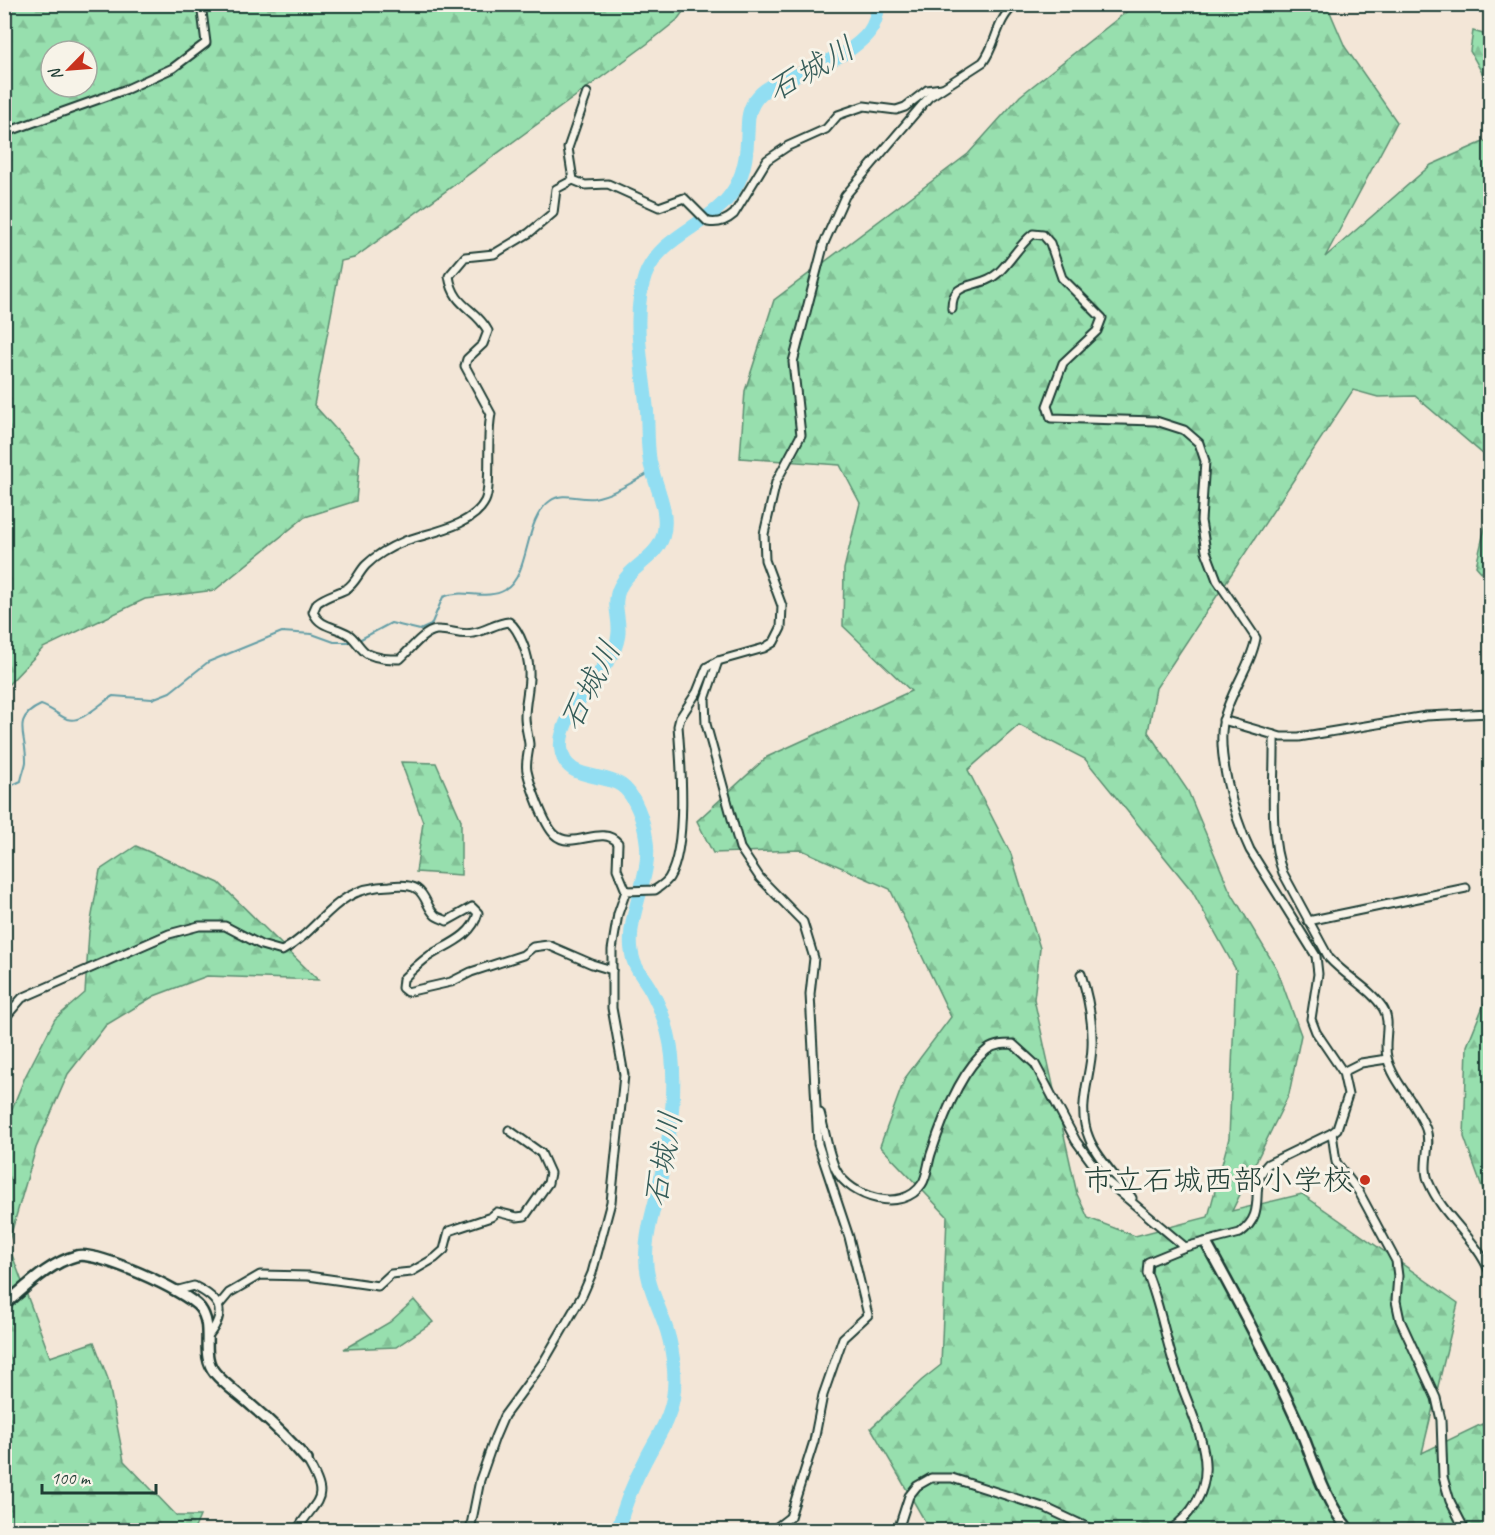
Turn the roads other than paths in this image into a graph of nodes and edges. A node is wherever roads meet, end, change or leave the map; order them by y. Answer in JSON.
{"nodes":[{"id":1,"x":201,"y":4,"type":"edge"},
{"id":2,"x":1016,"y":4,"type":"edge"},
{"id":3,"x":944,"y":88,"type":"junction"},
{"id":4,"x":586,"y":93,"type":"dead end"},
{"id":5,"x":4,"y":133,"type":"edge"},
{"id":6,"x":573,"y":180,"type":"junction"},
{"id":7,"x":952,"y":309,"type":"dead end"},
{"id":8,"x":718,"y":661,"type":"junction"},
{"id":9,"x":1491,"y":712,"type":"edge"},
{"id":10,"x":1223,"y":720,"type":"junction"},
{"id":11,"x":1274,"y":735,"type":"junction"},
{"id":12,"x":1466,"y":888,"type":"dead end"},
{"id":13,"x":628,"y":891,"type":"junction"},
{"id":14,"x":1308,"y":921,"type":"junction"},
{"id":15,"x":612,"y":970,"type":"junction"},
{"id":16,"x":1081,"y":974,"type":"dead end"},
{"id":17,"x":4,"y":1019,"type":"edge"},
{"id":18,"x":1387,"y":1059,"type":"junction"},
{"id":19,"x":1343,"y":1072,"type":"junction"},
{"id":20,"x":816,"y":1100,"type":"junction"},
{"id":21,"x":509,"y":1130,"type":"dead end"},
{"id":22,"x":1332,"y":1133,"type":"junction"},
{"id":23,"x":1139,"y":1207,"type":"junction"},
{"id":24,"x":1206,"y":1243,"type":"junction"},
{"id":25,"x":1185,"y":1247,"type":"junction"},
{"id":26,"x":1491,"y":1273,"type":"edge"},
{"id":27,"x":175,"y":1291,"type":"junction"},
{"id":28,"x":4,"y":1305,"type":"edge"},
{"id":29,"x":219,"y":1305,"type":"junction"},
{"id":30,"x":208,"y":1336,"type":"junction"},
{"id":31,"x":307,"y":1460,"type":"joint"},
{"id":32,"x":297,"y":1530,"type":"edge"},
{"id":33,"x":470,"y":1530,"type":"edge"},
{"id":34,"x":773,"y":1530,"type":"edge"},
{"id":35,"x":898,"y":1530,"type":"edge"},
{"id":36,"x":1093,"y":1530,"type":"edge"},
{"id":37,"x":1170,"y":1530,"type":"edge"},
{"id":38,"x":1349,"y":1530,"type":"edge"},
{"id":39,"x":1466,"y":1530,"type":"edge"}],
"edges":[{"from":1,"to":5,"type":"street"},
{"from":2,"to":3,"type":"street"},
{"from":3,"to":6,"type":"street"},
{"from":3,"to":8,"type":"street"},
{"from":4,"to":6,"type":"street"},
{"from":6,"to":13,"type":"street"},
{"from":7,"to":10,"type":"street"},
{"from":8,"to":13,"type":"street"},
{"from":8,"to":20,"type":"street"},
{"from":9,"to":11,"type":"street"},
{"from":10,"to":11,"type":"street"},
{"from":10,"to":19,"type":"street"},
{"from":11,"to":14,"type":"street"},
{"from":12,"to":14,"type":"street"},
{"from":13,"to":15,"type":"street"},
{"from":14,"to":18,"type":"street"},
{"from":15,"to":17,"type":"street"},
{"from":15,"to":33,"type":"street"},
{"from":16,"to":23,"type":"street"},
{"from":18,"to":19,"type":"street"},
{"from":18,"to":26,"type":"street"},
{"from":19,"to":22,"type":"street"},
{"from":20,"to":23,"type":"street"},
{"from":20,"to":34,"type":"street"},
{"from":21,"to":29,"type":"street"},
{"from":22,"to":24,"type":"street"},
{"from":22,"to":39,"type":"street"},
{"from":23,"to":25,"type":"street"},
{"from":24,"to":25,"type":"street"},
{"from":24,"to":38,"type":"street"},
{"from":25,"to":37,"type":"street"},
{"from":27,"to":28,"type":"street"},
{"from":27,"to":29,"type":"street"},
{"from":27,"to":30,"type":"street"},
{"from":29,"to":30,"type":"street"},
{"from":30,"to":31,"type":"street"},
{"from":31,"to":32,"type":"street"},
{"from":35,"to":36,"type":"street"}]}
